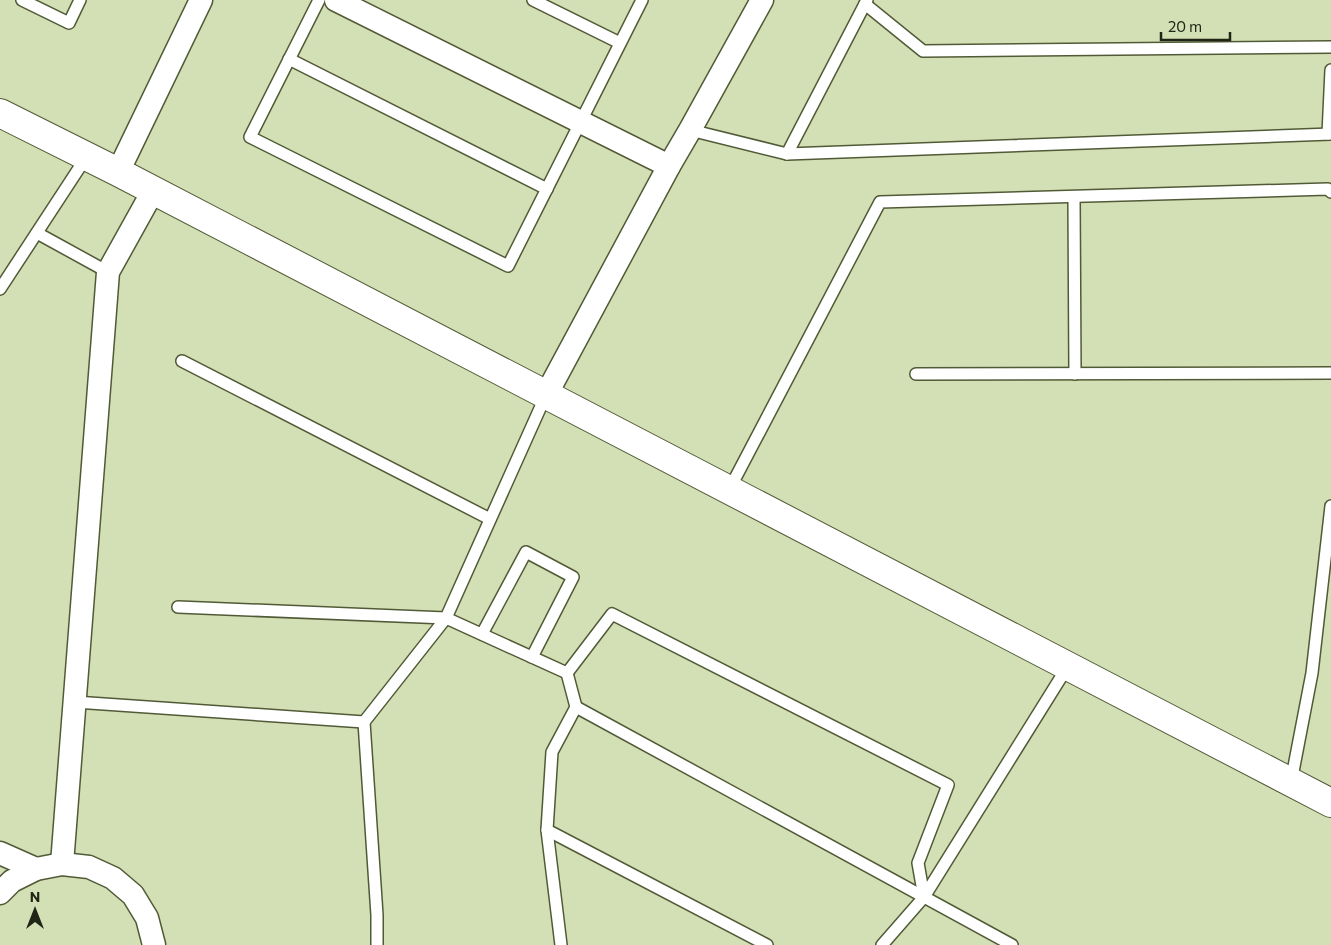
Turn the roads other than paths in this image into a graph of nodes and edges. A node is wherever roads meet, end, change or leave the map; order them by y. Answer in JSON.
{"nodes":[{"id":1,"x":22,"y":0,"type":"edge"},
{"id":2,"x":80,"y":0,"type":"edge"},
{"id":3,"x":200,"y":0,"type":"edge"},
{"id":4,"x":319,"y":0,"type":"edge"},
{"id":5,"x":336,"y":0,"type":"edge"},
{"id":6,"x":533,"y":0,"type":"edge"},
{"id":7,"x":642,"y":0,"type":"edge"},
{"id":8,"x":762,"y":0,"type":"edge"},
{"id":9,"x":866,"y":2,"type":"edge"},
{"id":10,"x":620,"y":43,"type":"junction"},
{"id":11,"x":1331,"y":47,"type":"edge"},
{"id":12,"x":289,"y":59,"type":"junction"},
{"id":13,"x":1331,"y":70,"type":"edge"},
{"id":14,"x":0,"y":113,"type":"edge"},
{"id":15,"x":580,"y":122,"type":"junction"},
{"id":16,"x":690,"y":130,"type":"junction"},
{"id":17,"x":1329,"y":134,"type":"edge"},
{"id":18,"x":787,"y":154,"type":"junction"},
{"id":19,"x":87,"y":156,"type":"junction"},
{"id":20,"x":669,"y":166,"type":"junction"},
{"id":21,"x":118,"y":172,"type":"junction"},
{"id":22,"x":546,"y":189,"type":"junction"},
{"id":23,"x":153,"y":190,"type":"junction"},
{"id":24,"x":1331,"y":192,"type":"edge"},
{"id":25,"x":1074,"y":197,"type":"junction"},
{"id":26,"x":37,"y":233,"type":"junction"},
{"id":27,"x":108,"y":272,"type":"junction"},
{"id":28,"x":2,"y":282,"type":"edge"},
{"id":29,"x":182,"y":361,"type":"dead end"},
{"id":30,"x":1331,"y":373,"type":"edge"},
{"id":31,"x":916,"y":374,"type":"dead end"},
{"id":32,"x":1075,"y":374,"type":"junction"},
{"id":33,"x":546,"y":394,"type":"junction"},
{"id":34,"x":729,"y":490,"type":"junction"},
{"id":35,"x":1331,"y":506,"type":"edge"},
{"id":36,"x":490,"y":519,"type":"junction"},
{"id":37,"x":178,"y":607,"type":"dead end"},
{"id":38,"x":446,"y":618,"type":"junction"},
{"id":39,"x":482,"y":634,"type":"junction"},
{"id":40,"x":532,"y":657,"type":"junction"},
{"id":41,"x":1068,"y":666,"type":"junction"},
{"id":42,"x":567,"y":673,"type":"junction"},
{"id":43,"x":75,"y":702,"type":"junction"},
{"id":44,"x":576,"y":707,"type":"junction"},
{"id":45,"x":364,"y":722,"type":"junction"},
{"id":46,"x":1290,"y":782,"type":"junction"},
{"id":47,"x":1331,"y":803,"type":"edge"},
{"id":48,"x":547,"y":830,"type":"junction"},
{"id":49,"x":0,"y":853,"type":"edge"},
{"id":50,"x":62,"y":864,"type":"junction"},
{"id":51,"x":36,"y":869,"type":"junction"},
{"id":52,"x":0,"y":893,"type":"edge"},
{"id":53,"x":924,"y":897,"type":"junction"},
{"id":54,"x":154,"y":945,"type":"edge"},
{"id":55,"x":377,"y":945,"type":"edge"},
{"id":56,"x":561,"y":945,"type":"edge"},
{"id":57,"x":767,"y":945,"type":"edge"},
{"id":58,"x":882,"y":945,"type":"edge"},
{"id":59,"x":1012,"y":945,"type":"edge"}],
"edges":[{"from":1,"to":2,"type":"lane"},
{"from":3,"to":21,"type":"street"},
{"from":4,"to":12,"type":"lane"},
{"from":5,"to":15,"type":"street"},
{"from":6,"to":10,"type":"lane"},
{"from":7,"to":10,"type":"lane"},
{"from":8,"to":16,"type":"street"},
{"from":9,"to":11,"type":"lane"},
{"from":9,"to":18,"type":"lane"},
{"from":10,"to":15,"type":"lane"},
{"from":12,"to":22,"type":"lane"},
{"from":12,"to":22,"type":"lane"},
{"from":13,"to":17,"type":"lane"},
{"from":14,"to":19,"type":"main road"},
{"from":15,"to":20,"type":"street"},
{"from":15,"to":22,"type":"lane"},
{"from":16,"to":18,"type":"lane"},
{"from":16,"to":20,"type":"street"},
{"from":17,"to":18,"type":"lane"},
{"from":19,"to":21,"type":"main road"},
{"from":19,"to":26,"type":"lane"},
{"from":20,"to":33,"type":"street"},
{"from":21,"to":23,"type":"main road"},
{"from":23,"to":27,"type":"street"},
{"from":23,"to":33,"type":"main road"},
{"from":24,"to":25,"type":"lane"},
{"from":25,"to":32,"type":"lane"},
{"from":25,"to":34,"type":"lane"},
{"from":26,"to":27,"type":"lane"},
{"from":26,"to":28,"type":"lane"},
{"from":27,"to":43,"type":"street"},
{"from":29,"to":36,"type":"lane"},
{"from":30,"to":32,"type":"lane"},
{"from":31,"to":32,"type":"lane"},
{"from":33,"to":34,"type":"main road"},
{"from":33,"to":36,"type":"lane"},
{"from":34,"to":41,"type":"main road"},
{"from":35,"to":46,"type":"lane"},
{"from":36,"to":38,"type":"lane"},
{"from":37,"to":38,"type":"lane"},
{"from":38,"to":39,"type":"lane"},
{"from":38,"to":45,"type":"lane"},
{"from":39,"to":40,"type":"lane"},
{"from":39,"to":40,"type":"lane"},
{"from":40,"to":42,"type":"lane"},
{"from":41,"to":46,"type":"main road"},
{"from":41,"to":53,"type":"lane"},
{"from":42,"to":44,"type":"lane"},
{"from":42,"to":53,"type":"lane"},
{"from":43,"to":45,"type":"lane"},
{"from":43,"to":50,"type":"street"},
{"from":44,"to":48,"type":"lane"},
{"from":44,"to":53,"type":"lane"},
{"from":45,"to":55,"type":"lane"},
{"from":46,"to":47,"type":"main road"},
{"from":48,"to":56,"type":"lane"},
{"from":48,"to":57,"type":"lane"},
{"from":49,"to":51,"type":"street"},
{"from":50,"to":51,"type":"street"},
{"from":50,"to":54,"type":"street"},
{"from":51,"to":52,"type":"street"},
{"from":53,"to":58,"type":"lane"},
{"from":53,"to":59,"type":"lane"}]}
